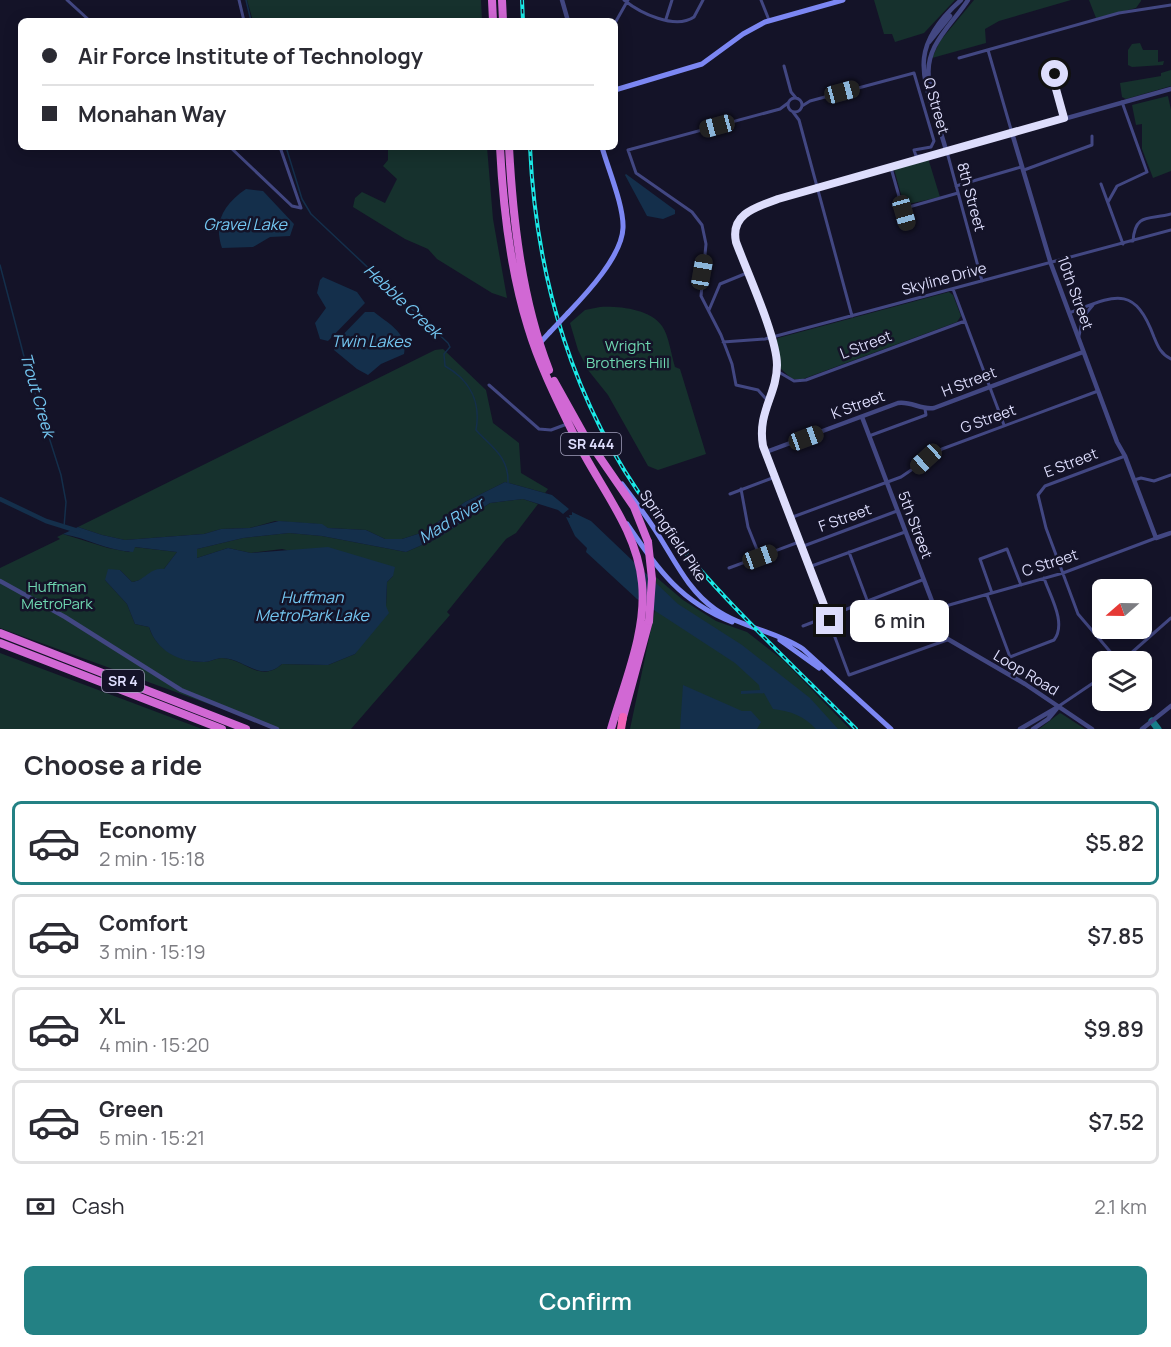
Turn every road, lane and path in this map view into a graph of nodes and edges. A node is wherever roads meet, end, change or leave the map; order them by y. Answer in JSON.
{"nodes":[{"id":1,"x":67,"y":0,"type":"edge"},
{"id":2,"x":239,"y":0,"type":"edge"},
{"id":3,"x":492,"y":0,"type":"edge"},
{"id":4,"x":502,"y":0,"type":"edge"},
{"id":5,"x":562,"y":0,"type":"edge"},
{"id":6,"x":672,"y":0,"type":"edge"},
{"id":7,"x":703,"y":0,"type":"edge"},
{"id":8,"x":760,"y":0,"type":"edge"},
{"id":9,"x":843,"y":0,"type":"edge"},
{"id":10,"x":963,"y":0,"type":"edge"},
{"id":11,"x":626,"y":1,"type":"edge"},
{"id":12,"x":1171,"y":5,"type":"edge"},
{"id":13,"x":87,"y":18,"type":"edge"},
{"id":14,"x":243,"y":18,"type":"edge"},
{"id":15,"x":494,"y":18,"type":"edge"},
{"id":16,"x":503,"y":18,"type":"edge"},
{"id":17,"x":567,"y":18,"type":"edge"},
{"id":18,"x":618,"y":18,"type":"edge"},
{"id":19,"x":666,"y":20,"type":"junction"},
{"id":20,"x":769,"y":20,"type":"junction"},
{"id":21,"x":988,"y":50,"type":"junction"},
{"id":22,"x":959,"y":58,"type":"dead end"},
{"id":23,"x":784,"y":66,"type":"dead end"},
{"id":24,"x":1057,"y":84,"type":"junction"},
{"id":25,"x":1171,"y":88,"type":"edge"},
{"id":26,"x":618,"y":89,"type":"edge"},
{"id":27,"x":791,"y":92,"type":"junction"},
{"id":28,"x":798,"y":99,"type":"junction"},
{"id":29,"x":789,"y":101,"type":"junction"},
{"id":30,"x":810,"y":101,"type":"junction"},
{"id":31,"x":1122,"y":102,"type":"junction"},
{"id":32,"x":801,"y":108,"type":"junction"},
{"id":33,"x":780,"y":109,"type":"junction"},
{"id":34,"x":791,"y":111,"type":"junction"},
{"id":35,"x":1064,"y":118,"type":"junction"},
{"id":36,"x":938,"y":119,"type":"junction"},
{"id":37,"x":799,"y":120,"type":"junction"},
{"id":38,"x":1012,"y":133,"type":"junction"},
{"id":39,"x":1092,"y":136,"type":"dead end"},
{"id":40,"x":233,"y":150,"type":"edge"},
{"id":41,"x":281,"y":150,"type":"edge"},
{"id":42,"x":500,"y":150,"type":"edge"},
{"id":43,"x":509,"y":150,"type":"edge"},
{"id":44,"x":603,"y":150,"type":"edge"},
{"id":45,"x":946,"y":150,"type":"junction"},
{"id":46,"x":925,"y":156,"type":"junction"},
{"id":47,"x":890,"y":166,"type":"junction"},
{"id":48,"x":1022,"y":169,"type":"junction"},
{"id":49,"x":1101,"y":184,"type":"dead end"},
{"id":50,"x":956,"y":186,"type":"junction"},
{"id":51,"x":816,"y":187,"type":"junction"},
{"id":52,"x":958,"y":193,"type":"junction"},
{"id":53,"x":1108,"y":202,"type":"junction"},
{"id":54,"x":902,"y":209,"type":"junction"},
{"id":55,"x":1171,"y":214,"type":"edge"},
{"id":56,"x":908,"y":228,"type":"dead end"},
{"id":57,"x":1171,"y":230,"type":"edge"},
{"id":58,"x":1133,"y":241,"type":"junction"},
{"id":59,"x":1123,"y":244,"type":"junction"},
{"id":60,"x":1051,"y":264,"type":"junction"},
{"id":61,"x":747,"y":273,"type":"junction"},
{"id":62,"x":525,"y":278,"type":"junction"},
{"id":63,"x":982,"y":281,"type":"junction"},
{"id":64,"x":953,"y":289,"type":"junction"},
{"id":65,"x":1097,"y":302,"type":"junction"},
{"id":66,"x":708,"y":311,"type":"junction"},
{"id":67,"x":1069,"y":313,"type":"junction"},
{"id":68,"x":852,"y":316,"type":"junction"},
{"id":69,"x":965,"y":321,"type":"junction"},
{"id":70,"x":550,"y":332,"type":"junction"},
{"id":71,"x":771,"y":337,"type":"junction"},
{"id":72,"x":1078,"y":339,"type":"junction"},
{"id":73,"x":723,"y":342,"type":"junction"},
{"id":74,"x":538,"y":346,"type":"junction"},
{"id":75,"x":1083,"y":352,"type":"junction"},
{"id":76,"x":1171,"y":359,"type":"edge"},
{"id":77,"x":777,"y":371,"type":"junction"},
{"id":78,"x":489,"y":385,"type":"dead end"},
{"id":79,"x":990,"y":387,"type":"junction"},
{"id":80,"x":1098,"y":391,"type":"junction"},
{"id":81,"x":767,"y":400,"type":"junction"},
{"id":82,"x":925,"y":409,"type":"junction"},
{"id":83,"x":862,"y":417,"type":"junction"},
{"id":84,"x":569,"y":423,"type":"junction"},
{"id":85,"x":1004,"y":426,"type":"junction"},
{"id":86,"x":869,"y":436,"type":"junction"},
{"id":87,"x":596,"y":452,"type":"junction"},
{"id":88,"x":766,"y":452,"type":"junction"},
{"id":89,"x":1125,"y":456,"type":"junction"},
{"id":90,"x":591,"y":467,"type":"junction"},
{"id":91,"x":1171,"y":475,"type":"edge"},
{"id":92,"x":775,"y":477,"type":"junction"},
{"id":93,"x":1134,"y":480,"type":"junction"},
{"id":94,"x":886,"y":482,"type":"junction"},
{"id":95,"x":741,"y":489,"type":"junction"},
{"id":96,"x":729,"y":494,"type":"dead end"},
{"id":97,"x":897,"y":512,"type":"junction"},
{"id":98,"x":790,"y":518,"type":"junction"},
{"id":99,"x":905,"y":532,"type":"junction"},
{"id":100,"x":1171,"y":533,"type":"edge"},
{"id":101,"x":1156,"y":538,"type":"junction"},
{"id":102,"x":799,"y":542,"type":"junction"},
{"id":103,"x":801,"y":547,"type":"junction"},
{"id":104,"x":849,"y":552,"type":"junction"},
{"id":105,"x":760,"y":557,"type":"junction"},
{"id":106,"x":808,"y":567,"type":"junction"},
{"id":107,"x":729,"y":568,"type":"dead end"},
{"id":108,"x":1063,"y":573,"type":"junction"},
{"id":109,"x":1044,"y":578,"type":"junction"},
{"id":110,"x":922,"y":580,"type":"junction"},
{"id":111,"x":0,"y":581,"type":"edge"},
{"id":112,"x":1021,"y":585,"type":"junction"},
{"id":113,"x":992,"y":593,"type":"junction"},
{"id":114,"x":987,"y":595,"type":"junction"},
{"id":115,"x":867,"y":600,"type":"junction"},
{"id":116,"x":934,"y":609,"type":"junction"},
{"id":117,"x":827,"y":615,"type":"junction"},
{"id":118,"x":1171,"y":618,"type":"edge"},
{"id":119,"x":802,"y":626,"type":"dead end"},
{"id":120,"x":0,"y":633,"type":"edge"},
{"id":121,"x":947,"y":640,"type":"junction"},
{"id":122,"x":0,"y":643,"type":"edge"},
{"id":123,"x":1110,"y":651,"type":"edge"},
{"id":124,"x":1133,"y":651,"type":"edge"},
{"id":125,"x":1092,"y":684,"type":"edge"},
{"id":126,"x":1171,"y":706,"type":"edge"},
{"id":127,"x":1058,"y":707,"type":"junction"},
{"id":128,"x":623,"y":717,"type":"joint"},
{"id":129,"x":885,"y":723,"type":"junction"},
{"id":130,"x":222,"y":729,"type":"edge"},
{"id":131,"x":246,"y":729,"type":"edge"},
{"id":132,"x":277,"y":729,"type":"edge"},
{"id":133,"x":611,"y":729,"type":"edge"},
{"id":134,"x":620,"y":729,"type":"edge"},
{"id":135,"x":891,"y":729,"type":"edge"},
{"id":136,"x":1020,"y":729,"type":"edge"},
{"id":137,"x":1033,"y":729,"type":"edge"},
{"id":138,"x":1092,"y":729,"type":"edge"},
{"id":139,"x":1142,"y":729,"type":"edge"}],
"edges":[{"from":1,"to":13,"type":"street"},
{"from":2,"to":14,"type":"street"},
{"from":3,"to":15,"type":"highway"},
{"from":4,"to":16,"type":"highway"},
{"from":5,"to":17,"type":"street"},
{"from":6,"to":19,"type":"street"},
{"from":7,"to":19,"type":"street"},
{"from":8,"to":20,"type":"street"},
{"from":9,"to":20,"type":"main road"},
{"from":10,"to":36,"type":"street","name":"8th Street"},
{"from":10,"to":36,"type":"street","name":"8th Street"},
{"from":11,"to":18,"type":"street"},
{"from":11,"to":19,"type":"street"},
{"from":12,"to":21,"type":"street"},
{"from":20,"to":26,"type":"main road"},
{"from":21,"to":22,"type":"street"},
{"from":21,"to":38,"type":"street","name":"10th Street"},
{"from":23,"to":27,"type":"street"},
{"from":24,"to":24,"type":"street"},
{"from":24,"to":35,"type":"street"},
{"from":25,"to":31,"type":"street"},
{"from":27,"to":28,"type":"street"},
{"from":27,"to":29,"type":"street"},
{"from":28,"to":29,"type":"street","name":"Q Street"},
{"from":28,"to":30,"type":"street","name":"Q Street"},
{"from":28,"to":32,"type":"street"},
{"from":29,"to":33,"type":"street"},
{"from":29,"to":34,"type":"street"},
{"from":30,"to":32,"type":"street","name":"Q Street"},
{"from":30,"to":46,"type":"street","name":"Q Street"},
{"from":31,"to":35,"type":"street"},
{"from":31,"to":53,"type":"street"},
{"from":32,"to":34,"type":"street","name":"Q Street"},
{"from":32,"to":37,"type":"street"},
{"from":33,"to":34,"type":"street"},
{"from":33,"to":66,"type":"street"},
{"from":34,"to":37,"type":"street"},
{"from":35,"to":38,"type":"street"},
{"from":36,"to":45,"type":"street","name":"8th Street"},
{"from":37,"to":51,"type":"street"},
{"from":38,"to":45,"type":"street"},
{"from":38,"to":48,"type":"street","name":"10th Street"},
{"from":39,"to":48,"type":"street"},
{"from":40,"to":41,"type":"street"},
{"from":42,"to":74,"type":"highway","number":"SR 444"},
{"from":43,"to":62,"type":"highway","number":"SR 444"},
{"from":44,"to":70,"type":"main road","bridge":true},
{"from":45,"to":46,"type":"street"},
{"from":45,"to":50,"type":"street","name":"8th Street"},
{"from":46,"to":47,"type":"street"},
{"from":47,"to":51,"type":"street"},
{"from":47,"to":54,"type":"street"},
{"from":48,"to":50,"type":"street"},
{"from":48,"to":60,"type":"street","name":"10th Street"},
{"from":49,"to":53,"type":"street"},
{"from":50,"to":52,"type":"street","name":"8th Street"},
{"from":51,"to":61,"type":"street"},
{"from":51,"to":68,"type":"street"},
{"from":52,"to":54,"type":"street"},
{"from":52,"to":63,"type":"street","name":"8th Street"},
{"from":53,"to":59,"type":"street"},
{"from":54,"to":56,"type":"street"},
{"from":55,"to":58,"type":"street"},
{"from":57,"to":58,"type":"street","name":"Skyline Drive"},
{"from":58,"to":59,"type":"street","name":"Skyline Drive"},
{"from":59,"to":60,"type":"street","name":"Skyline Drive"},
{"from":60,"to":63,"type":"street","name":"Skyline Drive"},
{"from":60,"to":67,"type":"street","name":"10th Street"},
{"from":61,"to":66,"type":"street"},
{"from":61,"to":71,"type":"street"},
{"from":62,"to":70,"type":"highway"},
{"from":62,"to":74,"type":"highway","number":"SR 444"},
{"from":63,"to":64,"type":"street","name":"Skyline Drive"},
{"from":64,"to":68,"type":"street","name":"Skyline Drive"},
{"from":64,"to":69,"type":"street"},
{"from":65,"to":67,"type":"street"},
{"from":65,"to":72,"type":"street"},
{"from":65,"to":76,"type":"street"},
{"from":66,"to":73,"type":"street"},
{"from":67,"to":72,"type":"street","name":"10th Street"},
{"from":68,"to":71,"type":"street","name":"Skyline Drive"},
{"from":69,"to":77,"type":"street","name":"L Street"},
{"from":69,"to":79,"type":"street"},
{"from":70,"to":74,"type":"main road"},
{"from":71,"to":73,"type":"street","name":"Skyline Drive"},
{"from":71,"to":77,"type":"street"},
{"from":72,"to":75,"type":"street","name":"10th Street"},
{"from":73,"to":81,"type":"street"},
{"from":74,"to":84,"type":"highway","number":"SR 444"},
{"from":74,"to":87,"type":"highway","number":"SR 444"},
{"from":75,"to":79,"type":"street","name":"H Street"},
{"from":75,"to":80,"type":"street","name":"10th Street"},
{"from":77,"to":81,"type":"street"},
{"from":78,"to":84,"type":"street"},
{"from":79,"to":82,"type":"street","name":"H Street"},
{"from":79,"to":85,"type":"street"},
{"from":80,"to":85,"type":"street","name":"G Street"},
{"from":80,"to":89,"type":"street","name":"10th Street"},
{"from":81,"to":88,"type":"street"},
{"from":82,"to":83,"type":"street","name":"K Street"},
{"from":82,"to":86,"type":"street","name":"H Street"},
{"from":83,"to":86,"type":"street","name":"5th Street"},
{"from":83,"to":88,"type":"street","name":"K Street"},
{"from":84,"to":90,"type":"highway","number":"SR 444"},
{"from":85,"to":94,"type":"street","name":"G Street"},
{"from":86,"to":94,"type":"street","name":"5th Street"},
{"from":87,"to":128,"type":"highway","number":"SR 444","bridge":true},
{"from":87,"to":129,"type":"main road","name":"Springfield Pike"},
{"from":88,"to":92,"type":"street"},
{"from":89,"to":93,"type":"street","name":"10th Street"},
{"from":89,"to":108,"type":"street","name":"E Street"},
{"from":90,"to":129,"type":"main road","name":"Springfield Pike"},
{"from":90,"to":133,"type":"highway","number":"SR 444"},
{"from":91,"to":93,"type":"street"},
{"from":92,"to":95,"type":"street"},
{"from":92,"to":98,"type":"street"},
{"from":93,"to":101,"type":"street","name":"10th Street"},
{"from":94,"to":97,"type":"street","name":"5th Street"},
{"from":94,"to":98,"type":"street","name":"G Street"},
{"from":95,"to":96,"type":"street"},
{"from":95,"to":105,"type":"street"},
{"from":97,"to":99,"type":"street","name":"5th Street"},
{"from":97,"to":103,"type":"street","name":"F Street"},
{"from":98,"to":102,"type":"street"},
{"from":99,"to":104,"type":"street"},
{"from":99,"to":110,"type":"street","name":"5th Street"},
{"from":100,"to":101,"type":"street","name":"C Street"},
{"from":101,"to":108,"type":"street","name":"C Street"},
{"from":102,"to":103,"type":"street"},
{"from":102,"to":105,"type":"street"},
{"from":103,"to":106,"type":"street"},
{"from":104,"to":106,"type":"street"},
{"from":104,"to":115,"type":"street"},
{"from":105,"to":107,"type":"street"},
{"from":106,"to":117,"type":"street"},
{"from":108,"to":109,"type":"street","name":"C Street"},
{"from":108,"to":123,"type":"street","name":"E Street"},
{"from":109,"to":112,"type":"street","name":"C Street"},
{"from":109,"to":114,"type":"street"},
{"from":110,"to":115,"type":"street"},
{"from":110,"to":116,"type":"street","name":"5th Street"},
{"from":111,"to":132,"type":"street"},
{"from":112,"to":113,"type":"street","name":"C Street"},
{"from":112,"to":113,"type":"street"},
{"from":113,"to":114,"type":"street","name":"C Street"},
{"from":114,"to":116,"type":"street","name":"C Street"},
{"from":115,"to":117,"type":"street"},
{"from":116,"to":121,"type":"street","name":"5th Street"},
{"from":117,"to":119,"type":"street"},
{"from":117,"to":121,"type":"street"},
{"from":118,"to":124,"type":"street"},
{"from":120,"to":131,"type":"highway","number":"SR 4"},
{"from":121,"to":127,"type":"street","name":"Loop Road"},
{"from":122,"to":130,"type":"highway","number":"SR 4"},
{"from":125,"to":127,"type":"street"},
{"from":126,"to":139,"type":"street"},
{"from":127,"to":136,"type":"street"},
{"from":127,"to":137,"type":"street"},
{"from":127,"to":138,"type":"street","name":"Loop Road"},
{"from":128,"to":134,"type":"highway"},
{"from":129,"to":135,"type":"main road","name":"Springfield Pike"}]}
